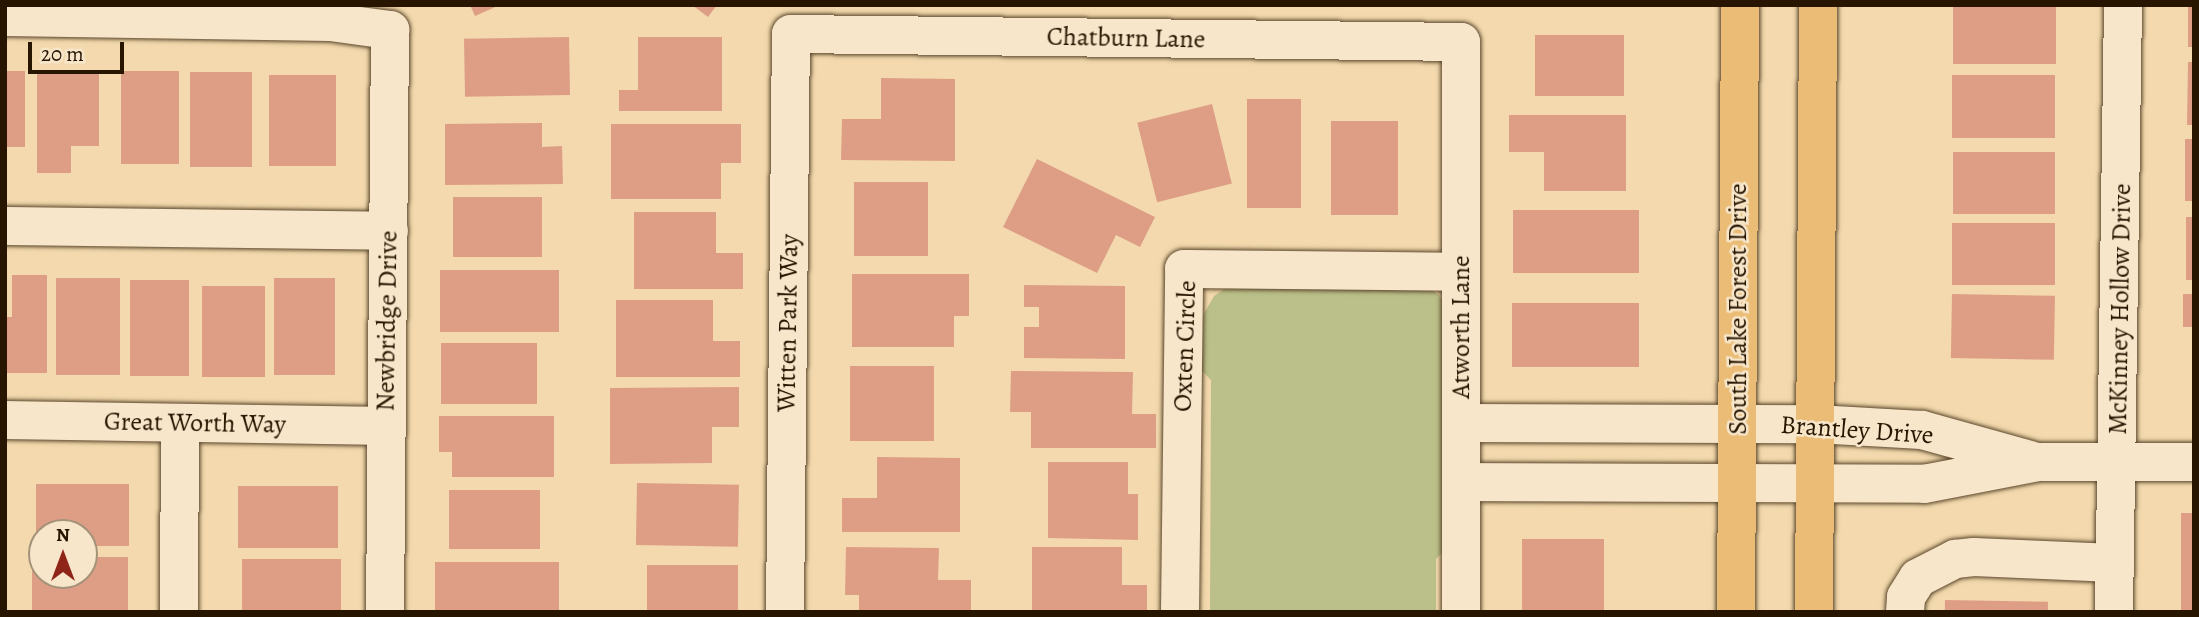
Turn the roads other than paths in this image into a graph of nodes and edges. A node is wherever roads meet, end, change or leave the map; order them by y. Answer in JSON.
{"nodes":[{"id":1,"x":1740,"y":5,"type":"edge"},
{"id":2,"x":1818,"y":5,"type":"edge"},
{"id":3,"x":2123,"y":5,"type":"edge"},
{"id":4,"x":5,"y":17,"type":"edge"},
{"id":5,"x":791,"y":34,"type":"joint"},
{"id":6,"x":1461,"y":42,"type":"joint"},
{"id":7,"x":5,"y":226,"type":"edge"},
{"id":8,"x":389,"y":231,"type":"junction"},
{"id":9,"x":1461,"y":272,"type":"junction"},
{"id":10,"x":5,"y":420,"type":"edge"},
{"id":11,"x":180,"y":423,"type":"junction"},
{"id":12,"x":1462,"y":423,"type":"junction"},
{"id":13,"x":1738,"y":423,"type":"junction"},
{"id":14,"x":1816,"y":424,"type":"junction"},
{"id":15,"x":386,"y":426,"type":"junction"},
{"id":16,"x":2118,"y":460,"type":"junction"},
{"id":17,"x":2038,"y":462,"type":"junction"},
{"id":18,"x":2194,"y":463,"type":"edge"},
{"id":19,"x":1463,"y":482,"type":"junction"},
{"id":20,"x":1737,"y":484,"type":"junction"},
{"id":21,"x":1816,"y":484,"type":"junction"},
{"id":22,"x":2114,"y":563,"type":"junction"},
{"id":23,"x":179,"y":612,"type":"edge"},
{"id":24,"x":385,"y":612,"type":"edge"},
{"id":25,"x":785,"y":612,"type":"edge"},
{"id":26,"x":1180,"y":612,"type":"edge"},
{"id":27,"x":1461,"y":612,"type":"edge"},
{"id":28,"x":1736,"y":612,"type":"edge"},
{"id":29,"x":1814,"y":612,"type":"edge"},
{"id":30,"x":1905,"y":612,"type":"edge"},
{"id":31,"x":2114,"y":612,"type":"edge"}],
"edges":[{"from":1,"to":13,"type":"main road","name":"South Lake Forest Drive"},
{"from":2,"to":14,"type":"main road"},
{"from":3,"to":16,"type":"street","name":"McKinney Hollow Drive"},
{"from":4,"to":8,"type":"street","name":"Newbridge Drive"},
{"from":5,"to":6,"type":"street","name":"Chatburn Lane"},
{"from":5,"to":25,"type":"street","name":"Witten Park Way"},
{"from":6,"to":9,"type":"street","name":"Atworth Lane"},
{"from":7,"to":8,"type":"street"},
{"from":8,"to":15,"type":"street","name":"Newbridge Drive"},
{"from":9,"to":12,"type":"street","name":"Atworth Lane"},
{"from":9,"to":26,"type":"street","name":"Oxten Circle"},
{"from":10,"to":11,"type":"street","name":"Great Worth Way"},
{"from":11,"to":15,"type":"street","name":"Great Worth Way"},
{"from":11,"to":23,"type":"street"},
{"from":12,"to":13,"type":"street","name":"Brantley Drive"},
{"from":12,"to":19,"type":"street","name":"Atworth Lane"},
{"from":13,"to":14,"type":"street","name":"Brantley Drive"},
{"from":13,"to":20,"type":"main road","name":"South Lake Forest Drive"},
{"from":14,"to":17,"type":"street","name":"Brantley Drive"},
{"from":14,"to":21,"type":"main road"},
{"from":15,"to":24,"type":"street","name":"Newbridge Drive"},
{"from":16,"to":17,"type":"street","name":"Brantley Drive"},
{"from":16,"to":18,"type":"street","name":"Brantley Drive"},
{"from":16,"to":22,"type":"street","name":"McKinney Hollow Drive"},
{"from":17,"to":21,"type":"street","name":"Brantley Drive"},
{"from":19,"to":20,"type":"street","name":"Brantley Drive"},
{"from":19,"to":27,"type":"street","name":"Atworth Lane"},
{"from":20,"to":21,"type":"street","name":"Brantley Drive"},
{"from":20,"to":28,"type":"main road","name":"South Lake Forest Drive"},
{"from":21,"to":29,"type":"main road"},
{"from":22,"to":30,"type":"street"},
{"from":22,"to":31,"type":"street","name":"McKinney Hollow Drive"}]}
